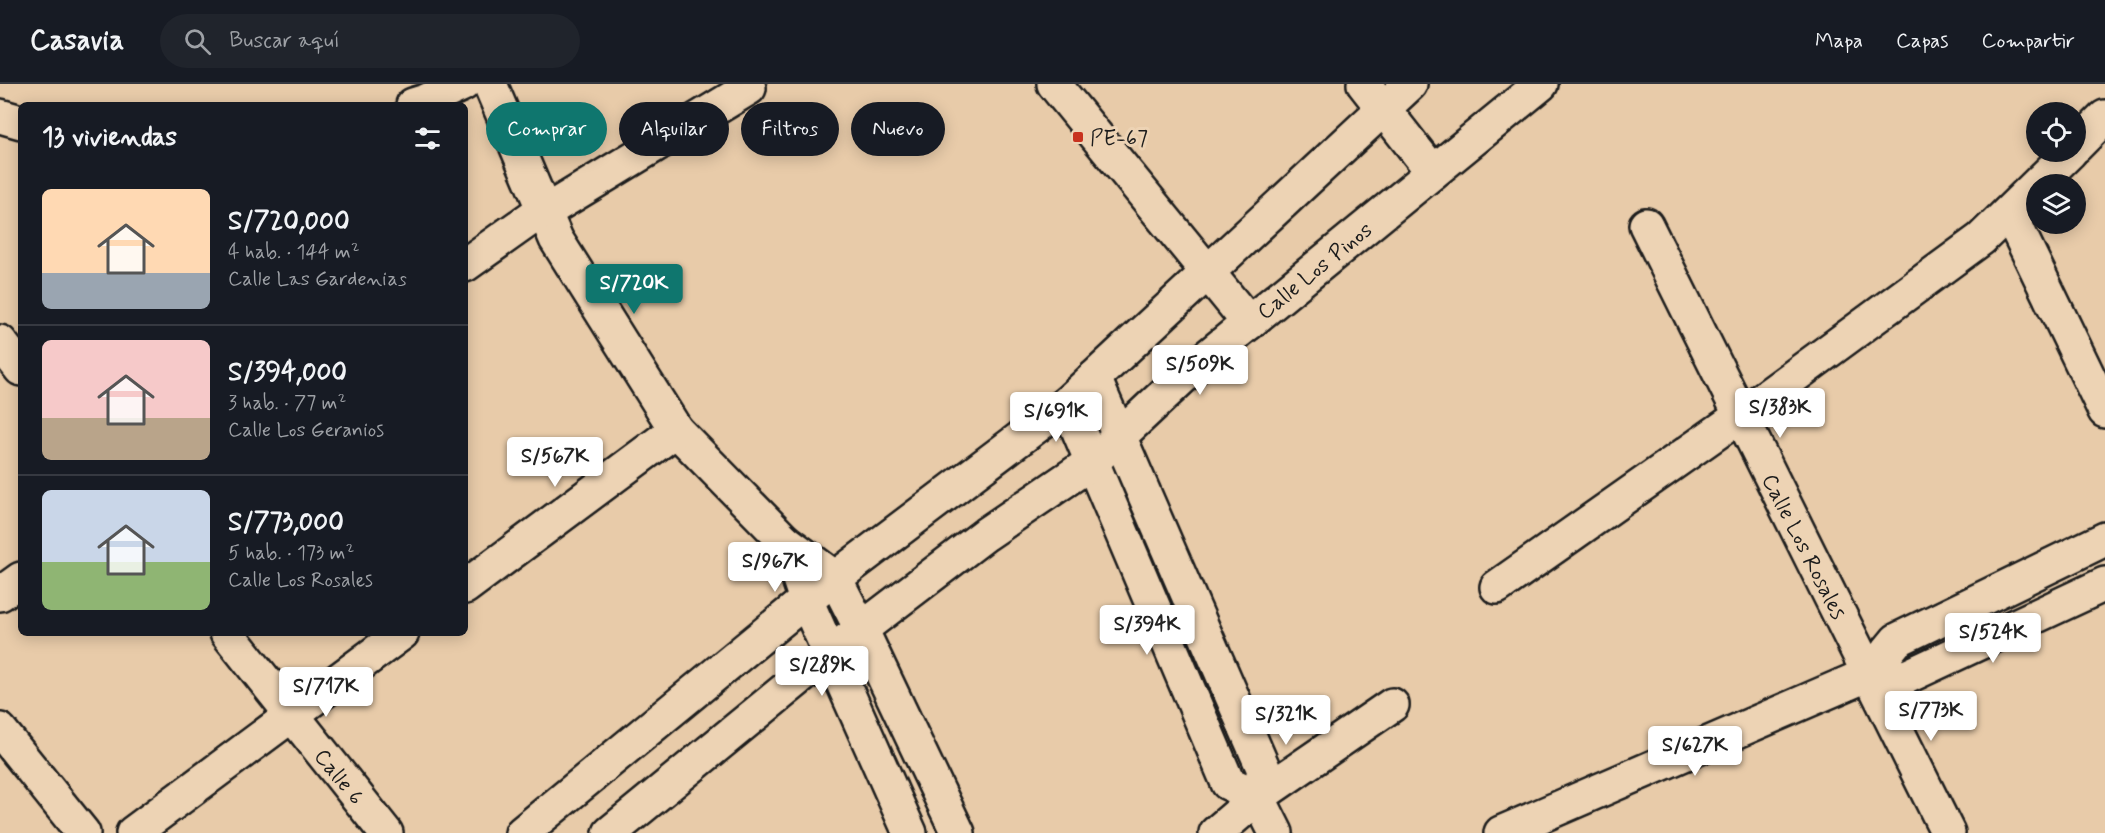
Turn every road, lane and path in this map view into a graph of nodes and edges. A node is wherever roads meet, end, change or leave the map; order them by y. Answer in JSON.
{"nodes":[{"id":1,"x":463,"y":84,"type":"edge"},
{"id":2,"x":490,"y":84,"type":"edge"},
{"id":3,"x":1054,"y":84,"type":"edge"},
{"id":4,"x":1410,"y":84,"type":"edge"},
{"id":5,"x":1541,"y":84,"type":"edge"},
{"id":6,"x":749,"y":88,"type":"dead end"},
{"id":7,"x":1374,"y":96,"type":"edge"},
{"id":8,"x":423,"y":102,"type":"edge"},
{"id":9,"x":0,"y":116,"type":"edge"},
{"id":10,"x":2105,"y":117,"type":"edge"},
{"id":11,"x":18,"y":121,"type":"edge"},
{"id":12,"x":2086,"y":136,"type":"edge"},
{"id":13,"x":2060,"y":162,"type":"edge"},
{"id":14,"x":1433,"y":172,"type":"junction"},
{"id":15,"x":545,"y":212,"type":"junction"},
{"id":16,"x":2009,"y":212,"type":"junction"},
{"id":17,"x":1646,"y":225,"type":"dead end"},
{"id":18,"x":468,"y":263,"type":"edge"},
{"id":19,"x":1208,"y":271,"type":"junction"},
{"id":20,"x":1249,"y":322,"type":"junction"},
{"id":21,"x":0,"y":342,"type":"edge"},
{"id":22,"x":18,"y":365,"type":"edge"},
{"id":23,"x":1094,"y":378,"type":"junction"},
{"id":24,"x":1067,"y":403,"type":"junction"},
{"id":25,"x":2105,"y":411,"type":"edge"},
{"id":26,"x":1740,"y":416,"type":"junction"},
{"id":27,"x":676,"y":430,"type":"junction"},
{"id":28,"x":1120,"y":435,"type":"junction"},
{"id":29,"x":1092,"y":462,"type":"junction"},
{"id":30,"x":2105,"y":539,"type":"edge"},
{"id":31,"x":785,"y":541,"type":"junction"},
{"id":32,"x":834,"y":578,"type":"junction"},
{"id":33,"x":18,"y":581,"type":"edge"},
{"id":34,"x":2105,"y":584,"type":"edge"},
{"id":35,"x":468,"y":585,"type":"edge"},
{"id":36,"x":1497,"y":587,"type":"dead end"},
{"id":37,"x":0,"y":594,"type":"edge"},
{"id":38,"x":806,"y":600,"type":"junction"},
{"id":39,"x":861,"y":629,"type":"junction"},
{"id":40,"x":229,"y":636,"type":"edge"},
{"id":41,"x":398,"y":636,"type":"edge"},
{"id":42,"x":830,"y":653,"type":"junction"},
{"id":43,"x":1869,"y":674,"type":"junction"},
{"id":44,"x":1392,"y":705,"type":"dead end"},
{"id":45,"x":291,"y":716,"type":"junction"},
{"id":46,"x":0,"y":730,"type":"edge"},
{"id":47,"x":1258,"y":797,"type":"junction"},
{"id":48,"x":83,"y":833,"type":"edge"},
{"id":49,"x":133,"y":833,"type":"edge"},
{"id":50,"x":386,"y":833,"type":"edge"},
{"id":51,"x":522,"y":833,"type":"edge"},
{"id":52,"x":610,"y":833,"type":"edge"},
{"id":53,"x":910,"y":833,"type":"edge"},
{"id":54,"x":958,"y":833,"type":"edge"},
{"id":55,"x":1216,"y":833,"type":"edge"},
{"id":56,"x":1276,"y":833,"type":"edge"},
{"id":57,"x":1501,"y":833,"type":"edge"},
{"id":58,"x":1948,"y":833,"type":"edge"}],
"edges":[{"from":1,"to":8,"type":"street"},
{"from":2,"to":15,"type":"street"},
{"from":3,"to":19,"type":"street"},
{"from":4,"to":7,"type":"street"},
{"from":5,"to":14,"type":"street","name":"Calle Los Pinos"},
{"from":6,"to":15,"type":"street"},
{"from":7,"to":14,"type":"street"},
{"from":7,"to":19,"type":"street"},
{"from":9,"to":11,"type":"street"},
{"from":10,"to":12,"type":"street"},
{"from":13,"to":16,"type":"street"},
{"from":14,"to":20,"type":"street","name":"Calle Los Pinos"},
{"from":15,"to":18,"type":"street"},
{"from":15,"to":27,"type":"street"},
{"from":16,"to":25,"type":"street"},
{"from":16,"to":26,"type":"street"},
{"from":17,"to":26,"type":"street","name":"Calle Los Rosales"},
{"from":19,"to":20,"type":"street"},
{"from":19,"to":23,"type":"street"},
{"from":20,"to":28,"type":"street","name":"Calle Los Pinos"},
{"from":21,"to":22,"type":"street"},
{"from":23,"to":24,"type":"street"},
{"from":23,"to":28,"type":"street"},
{"from":24,"to":29,"type":"street"},
{"from":24,"to":32,"type":"street"},
{"from":26,"to":36,"type":"street"},
{"from":26,"to":43,"type":"street","name":"Calle Los Rosales"},
{"from":27,"to":31,"type":"street"},
{"from":27,"to":35,"type":"street"},
{"from":28,"to":29,"type":"street","name":"Calle Los Pinos"},
{"from":28,"to":47,"type":"street"},
{"from":29,"to":39,"type":"street","name":"Calle Los Pinos"},
{"from":29,"to":47,"type":"street"},
{"from":30,"to":43,"type":"street"},
{"from":31,"to":32,"type":"street"},
{"from":31,"to":38,"type":"street"},
{"from":32,"to":38,"type":"street"},
{"from":32,"to":39,"type":"street"},
{"from":33,"to":37,"type":"street"},
{"from":34,"to":43,"type":"street"},
{"from":38,"to":42,"type":"street"},
{"from":38,"to":51,"type":"street"},
{"from":39,"to":42,"type":"street","name":"Calle Los Pinos"},
{"from":39,"to":54,"type":"street"},
{"from":40,"to":45,"type":"street","name":"Calle 6"},
{"from":41,"to":45,"type":"street"},
{"from":42,"to":52,"type":"street","name":"Calle Los Pinos"},
{"from":42,"to":53,"type":"street"},
{"from":43,"to":57,"type":"street"},
{"from":43,"to":58,"type":"street","name":"Calle Los Rosales"},
{"from":44,"to":47,"type":"street"},
{"from":45,"to":49,"type":"street"},
{"from":45,"to":50,"type":"street","name":"Calle 6"},
{"from":46,"to":48,"type":"street"},
{"from":47,"to":55,"type":"street"},
{"from":47,"to":56,"type":"street"}]}
